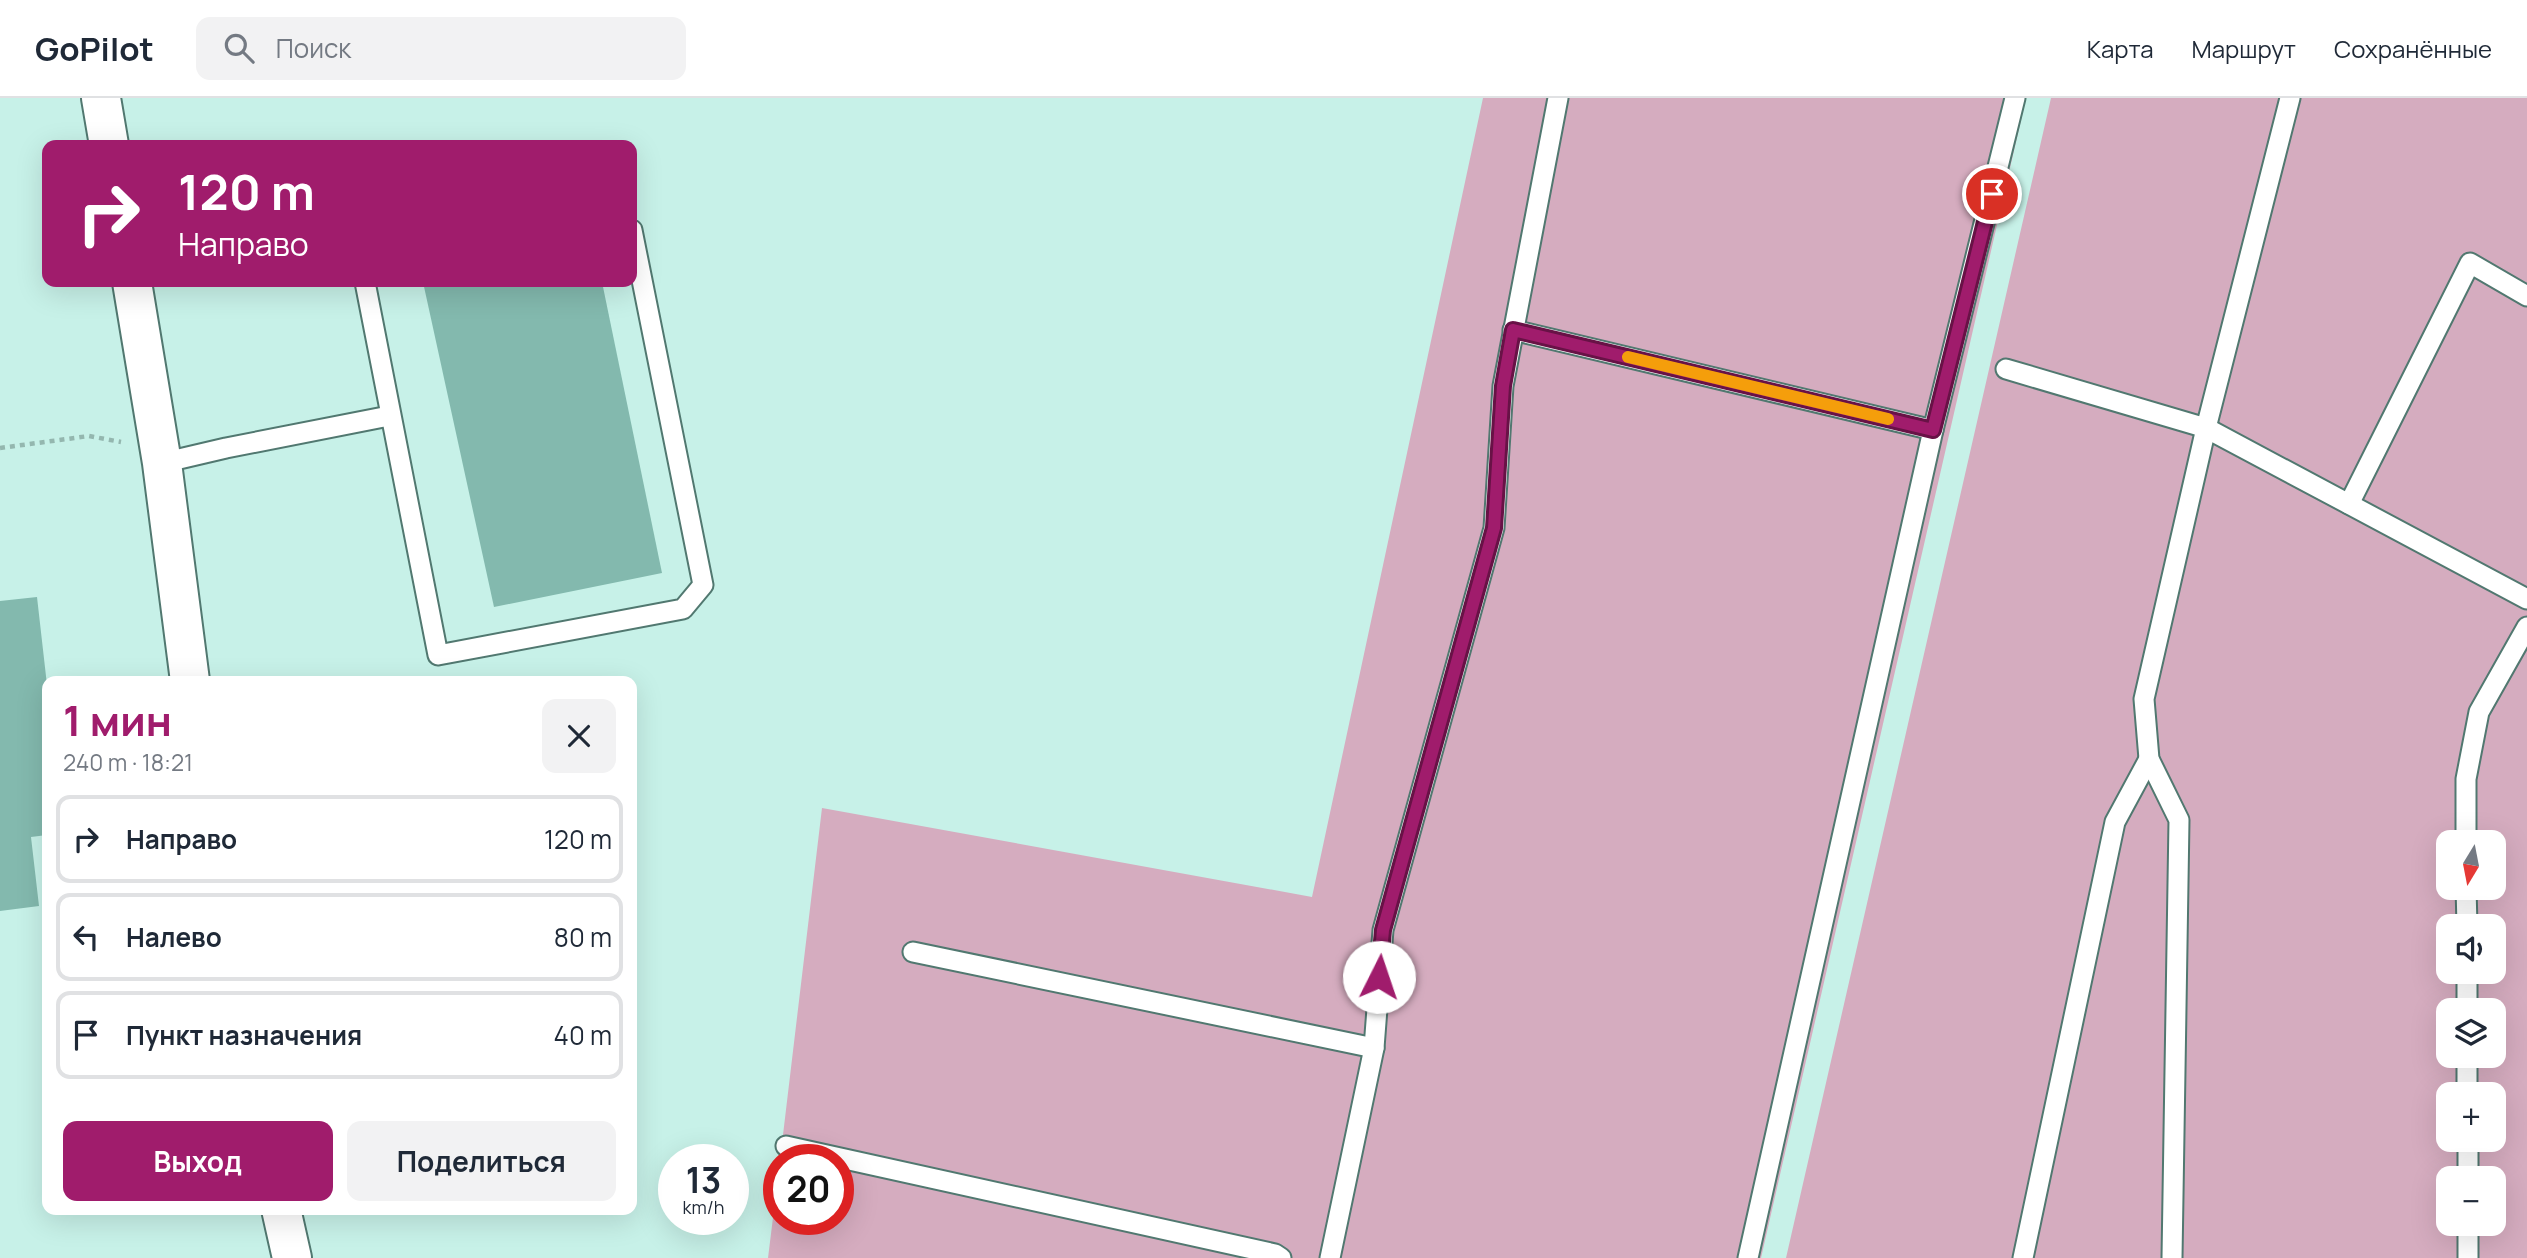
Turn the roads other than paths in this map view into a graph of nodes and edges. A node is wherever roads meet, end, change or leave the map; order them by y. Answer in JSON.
{"nodes":[{"id":1,"x":101,"y":98,"type":"edge"},
{"id":2,"x":1559,"y":98,"type":"edge"},
{"id":3,"x":2015,"y":98,"type":"edge"},
{"id":4,"x":2290,"y":98,"type":"edge"},
{"id":5,"x":108,"y":140,"type":"edge"},
{"id":6,"x":637,"y":255,"type":"edge"},
{"id":7,"x":133,"y":287,"type":"edge"},
{"id":8,"x":366,"y":287,"type":"edge"},
{"id":9,"x":2527,"y":296,"type":"edge"},
{"id":10,"x":1513,"y":330,"type":"junction"},
{"id":11,"x":2006,"y":369,"type":"dead end"},
{"id":12,"x":390,"y":416,"type":"junction"},
{"id":13,"x":2206,"y":428,"type":"junction"},
{"id":14,"x":1933,"y":430,"type":"junction"},
{"id":15,"x":161,"y":456,"type":"junction"},
{"id":16,"x":2348,"y":504,"type":"junction"},
{"id":17,"x":2527,"y":599,"type":"edge"},
{"id":18,"x":2527,"y":627,"type":"edge"},
{"id":19,"x":189,"y":676,"type":"edge"},
{"id":20,"x":2149,"y":759,"type":"junction"},
{"id":21,"x":2466,"y":830,"type":"edge"},
{"id":22,"x":913,"y":952,"type":"dead end"},
{"id":23,"x":1374,"y":1048,"type":"junction"},
{"id":24,"x":854,"y":1161,"type":"edge"},
{"id":25,"x":282,"y":1215,"type":"edge"},
{"id":26,"x":2468,"y":1236,"type":"edge"},
{"id":27,"x":292,"y":1258,"type":"edge"},
{"id":28,"x":1281,"y":1258,"type":"edge"},
{"id":29,"x":1330,"y":1258,"type":"edge"},
{"id":30,"x":1748,"y":1258,"type":"edge"},
{"id":31,"x":2023,"y":1258,"type":"edge"},
{"id":32,"x":2172,"y":1258,"type":"edge"},
{"id":33,"x":2468,"y":1258,"type":"edge"}],
"edges":[{"from":1,"to":5,"type":"street"},
{"from":2,"to":10,"type":"lane"},
{"from":3,"to":14,"type":"lane"},
{"from":4,"to":13,"type":"lane"},
{"from":6,"to":12,"type":"lane"},
{"from":7,"to":15,"type":"street"},
{"from":8,"to":12,"type":"lane"},
{"from":9,"to":16,"type":"lane"},
{"from":10,"to":14,"type":"lane"},
{"from":10,"to":23,"type":"lane"},
{"from":11,"to":13,"type":"lane"},
{"from":12,"to":15,"type":"lane"},
{"from":13,"to":16,"type":"lane"},
{"from":13,"to":20,"type":"lane"},
{"from":14,"to":30,"type":"lane"},
{"from":15,"to":19,"type":"street"},
{"from":16,"to":17,"type":"lane"},
{"from":18,"to":21,"type":"lane"},
{"from":20,"to":31,"type":"lane"},
{"from":20,"to":32,"type":"lane"},
{"from":22,"to":23,"type":"lane"},
{"from":23,"to":29,"type":"lane"},
{"from":24,"to":28,"type":"lane"},
{"from":25,"to":27,"type":"street"},
{"from":26,"to":33,"type":"lane"}]}
